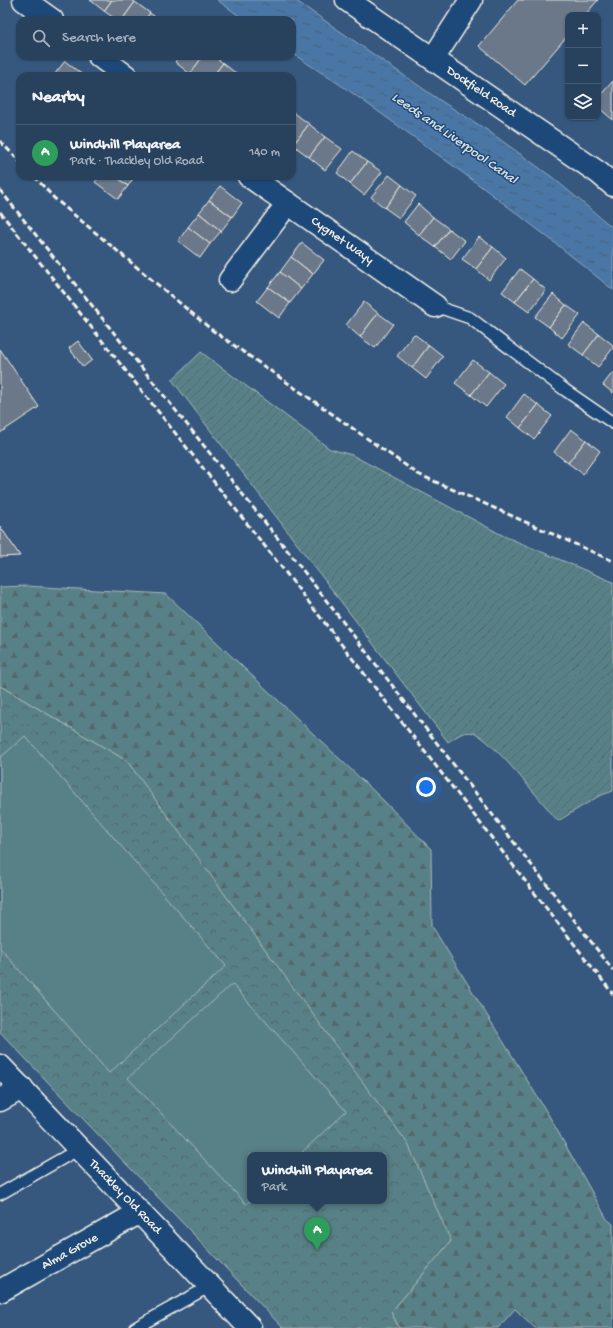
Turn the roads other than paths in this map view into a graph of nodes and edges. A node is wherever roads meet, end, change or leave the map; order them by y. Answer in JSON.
{"nodes":[{"id":1,"x":24,"y":0,"type":"edge"},
{"id":2,"x":347,"y":0,"type":"edge"},
{"id":3,"x":471,"y":0,"type":"edge"},
{"id":4,"x":46,"y":16,"type":"edge"},
{"id":5,"x":433,"y":59,"type":"junction"},
{"id":6,"x":104,"y":60,"type":"edge"},
{"id":7,"x":121,"y":72,"type":"edge"},
{"id":8,"x":255,"y":180,"type":"edge"},
{"id":9,"x":613,"y":185,"type":"edge"},
{"id":10,"x":288,"y":203,"type":"junction"},
{"id":11,"x":230,"y":280,"type":"dead end"},
{"id":12,"x":435,"y":306,"type":"joint"},
{"id":13,"x":613,"y":423,"type":"edge"},
{"id":14,"x":0,"y":1066,"type":"edge"},
{"id":15,"x":22,"y":1088,"type":"junction"},
{"id":16,"x":0,"y":1100,"type":"edge"},
{"id":17,"x":79,"y":1149,"type":"junction"},
{"id":18,"x":0,"y":1194,"type":"edge"},
{"id":19,"x":140,"y":1212,"type":"junction"},
{"id":20,"x":210,"y":1286,"type":"junction"},
{"id":21,"x":0,"y":1291,"type":"edge"},
{"id":22,"x":135,"y":1328,"type":"edge"},
{"id":23,"x":250,"y":1328,"type":"edge"}],
"edges":[{"from":1,"to":4,"type":"street"},
{"from":2,"to":5,"type":"street","name":"Dockfield Road"},
{"from":3,"to":5,"type":"street"},
{"from":5,"to":9,"type":"street","name":"Dockfield Road"},
{"from":6,"to":7,"type":"street"},
{"from":8,"to":10,"type":"street","name":"Cygnet Wayy"},
{"from":10,"to":11,"type":"street"},
{"from":10,"to":12,"type":"street","name":"Cygnet Wayy"},
{"from":12,"to":13,"type":"lane"},
{"from":14,"to":15,"type":"street","name":"Thackley Old Road"},
{"from":15,"to":16,"type":"street"},
{"from":15,"to":17,"type":"street","name":"Thackley Old Road"},
{"from":17,"to":18,"type":"lane"},
{"from":17,"to":19,"type":"street","name":"Thackley Old Road"},
{"from":19,"to":20,"type":"street","name":"Thackley Old Road"},
{"from":19,"to":21,"type":"street","name":"Alma Grove"},
{"from":20,"to":22,"type":"lane"},
{"from":20,"to":23,"type":"street","name":"Thackley Old Road"}]}
